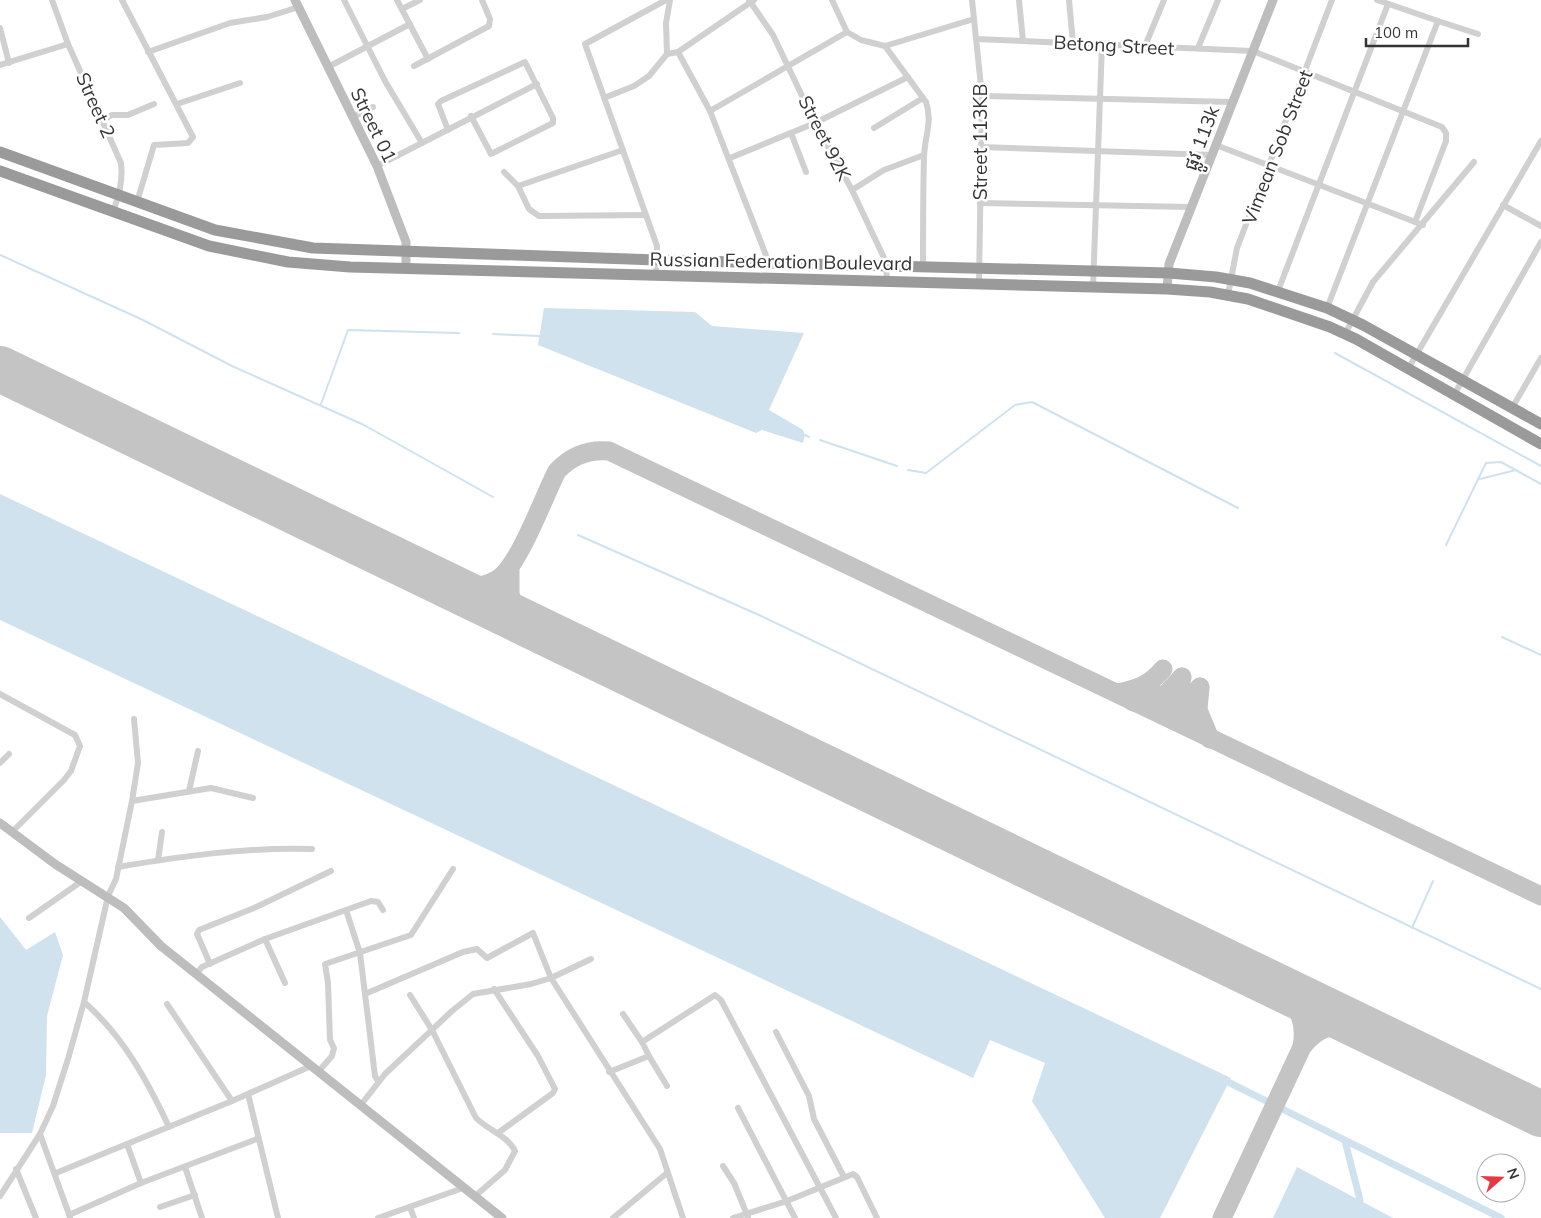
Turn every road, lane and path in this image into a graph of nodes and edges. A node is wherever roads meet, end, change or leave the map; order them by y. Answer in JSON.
{"nodes":[{"id":1,"x":52,"y":0,"type":"edge"},
{"id":2,"x":122,"y":0,"type":"edge"},
{"id":3,"x":344,"y":0,"type":"edge"},
{"id":4,"x":398,"y":0,"type":"edge"},
{"id":5,"x":420,"y":0,"type":"edge"},
{"id":6,"x":482,"y":0,"type":"edge"},
{"id":7,"x":666,"y":0,"type":"edge"},
{"id":8,"x":670,"y":0,"type":"edge"},
{"id":9,"x":832,"y":0,"type":"edge"},
{"id":10,"x":972,"y":0,"type":"edge"},
{"id":11,"x":1019,"y":0,"type":"edge"},
{"id":12,"x":1069,"y":0,"type":"edge"},
{"id":13,"x":1164,"y":0,"type":"edge"},
{"id":14,"x":1218,"y":0,"type":"edge"},
{"id":15,"x":1273,"y":0,"type":"edge"},
{"id":16,"x":1332,"y":0,"type":"edge"},
{"id":17,"x":1377,"y":0,"type":"edge"},
{"id":18,"x":751,"y":1,"type":"edge"},
{"id":19,"x":297,"y":4,"type":"edge"},
{"id":20,"x":1388,"y":4,"type":"junction"},
{"id":21,"x":402,"y":9,"type":"junction"},
{"id":22,"x":974,"y":19,"type":"junction"},
{"id":23,"x":1438,"y":21,"type":"junction"},
{"id":24,"x":410,"y":24,"type":"junction"},
{"id":25,"x":0,"y":28,"type":"edge"},
{"id":26,"x":847,"y":32,"type":"junction"},
{"id":27,"x":1478,"y":34,"type":"dead end"},
{"id":28,"x":976,"y":39,"type":"junction"},
{"id":29,"x":1023,"y":41,"type":"junction"},
{"id":30,"x":1072,"y":43,"type":"junction"},
{"id":31,"x":68,"y":44,"type":"junction"},
{"id":32,"x":1102,"y":44,"type":"junction"},
{"id":33,"x":368,"y":46,"type":"junction"},
{"id":34,"x":885,"y":46,"type":"junction"},
{"id":35,"x":1145,"y":46,"type":"junction"},
{"id":36,"x":1198,"y":48,"type":"junction"},
{"id":37,"x":1252,"y":51,"type":"junction"},
{"id":38,"x":148,"y":52,"type":"junction"},
{"id":39,"x":678,"y":52,"type":"junction"},
{"id":40,"x":666,"y":54,"type":"junction"},
{"id":41,"x":428,"y":59,"type":"junction"},
{"id":42,"x":9,"y":62,"type":"junction"},
{"id":43,"x":0,"y":65,"type":"edge"},
{"id":44,"x":414,"y":66,"type":"dead end"},
{"id":45,"x":789,"y":66,"type":"junction"},
{"id":46,"x":328,"y":67,"type":"junction"},
{"id":47,"x":1305,"y":74,"type":"junction"},
{"id":48,"x":908,"y":77,"type":"junction"},
{"id":49,"x":240,"y":83,"type":"dead end"},
{"id":50,"x":536,"y":84,"type":"junction"},
{"id":51,"x":1354,"y":92,"type":"junction"},
{"id":52,"x":982,"y":96,"type":"junction"},
{"id":53,"x":604,"y":98,"type":"junction"},
{"id":54,"x":923,"y":98,"type":"junction"},
{"id":55,"x":1100,"y":100,"type":"junction"},
{"id":56,"x":1232,"y":102,"type":"junction"},
{"id":57,"x":154,"y":104,"type":"dead end"},
{"id":58,"x":177,"y":104,"type":"junction"},
{"id":59,"x":373,"y":107,"type":"dead end"},
{"id":60,"x":710,"y":111,"type":"junction"},
{"id":61,"x":1402,"y":112,"type":"junction"},
{"id":62,"x":471,"y":116,"type":"junction"},
{"id":63,"x":353,"y":117,"type":"junction"},
{"id":64,"x":103,"y":120,"type":"junction"},
{"id":65,"x":815,"y":123,"type":"junction"},
{"id":66,"x":874,"y":128,"type":"dead end"},
{"id":67,"x":448,"y":130,"type":"junction"},
{"id":68,"x":790,"y":133,"type":"junction"},
{"id":69,"x":1541,"y":141,"type":"edge"},
{"id":70,"x":422,"y":144,"type":"junction"},
{"id":71,"x":1216,"y":145,"type":"junction"},
{"id":72,"x":981,"y":148,"type":"junction"},
{"id":73,"x":623,"y":150,"type":"junction"},
{"id":74,"x":0,"y":152,"type":"edge"},
{"id":75,"x":1098,"y":153,"type":"junction"},
{"id":76,"x":1212,"y":155,"type":"junction"},
{"id":77,"x":924,"y":156,"type":"junction"},
{"id":78,"x":730,"y":158,"type":"junction"},
{"id":79,"x":1474,"y":162,"type":"dead end"},
{"id":80,"x":1269,"y":165,"type":"junction"},
{"id":81,"x":377,"y":166,"type":"junction"},
{"id":82,"x":0,"y":171,"type":"edge"},
{"id":83,"x":504,"y":172,"type":"dead end"},
{"id":84,"x":806,"y":172,"type":"dead end"},
{"id":85,"x":1317,"y":184,"type":"junction"},
{"id":86,"x":518,"y":186,"type":"junction"},
{"id":87,"x":852,"y":190,"type":"junction"},
{"id":88,"x":119,"y":195,"type":"junction"},
{"id":89,"x":137,"y":202,"type":"junction"},
{"id":90,"x":980,"y":202,"type":"junction"},
{"id":91,"x":1367,"y":203,"type":"junction"},
{"id":92,"x":1096,"y":205,"type":"junction"},
{"id":93,"x":1503,"y":205,"type":"junction"},
{"id":94,"x":1192,"y":207,"type":"junction"},
{"id":95,"x":113,"y":212,"type":"junction"},
{"id":96,"x":646,"y":215,"type":"junction"},
{"id":97,"x":1415,"y":222,"type":"junction"},
{"id":98,"x":1423,"y":225,"type":"junction"},
{"id":99,"x":1541,"y":226,"type":"edge"},
{"id":100,"x":1541,"y":242,"type":"edge"},
{"id":101,"x":406,"y":253,"type":"junction"},
{"id":102,"x":657,"y":260,"type":"junction"},
{"id":103,"x":769,"y":263,"type":"junction"},
{"id":104,"x":886,"y":266,"type":"junction"},
{"id":105,"x":923,"y":266,"type":"junction"},
{"id":106,"x":979,"y":268,"type":"junction"},
{"id":107,"x":406,"y":269,"type":"junction"},
{"id":108,"x":1094,"y":271,"type":"junction"},
{"id":109,"x":1169,"y":273,"type":"junction"},
{"id":110,"x":656,"y":276,"type":"junction"},
{"id":111,"x":1230,"y":279,"type":"junction"},
{"id":112,"x":887,"y":282,"type":"junction"},
{"id":113,"x":979,"y":284,"type":"junction"},
{"id":114,"x":1093,"y":287,"type":"junction"},
{"id":115,"x":1167,"y":289,"type":"junction"},
{"id":116,"x":1278,"y":291,"type":"junction"},
{"id":117,"x":1228,"y":295,"type":"junction"},
{"id":118,"x":1327,"y":308,"type":"junction"},
{"id":119,"x":1352,"y":319,"type":"junction"},
{"id":120,"x":1345,"y":334,"type":"junction"},
{"id":121,"x":1418,"y":354,"type":"junction"},
{"id":122,"x":1541,"y":358,"type":"edge"},
{"id":123,"x":1408,"y":369,"type":"junction"},
{"id":124,"x":1462,"y":380,"type":"junction"},
{"id":125,"x":1454,"y":395,"type":"junction"},
{"id":126,"x":1512,"y":408,"type":"junction"},
{"id":127,"x":1541,"y":424,"type":"edge"},
{"id":128,"x":1541,"y":444,"type":"edge"},
{"id":129,"x":0,"y":694,"type":"edge"},
{"id":130,"x":134,"y":719,"type":"dead end"},
{"id":131,"x":198,"y":751,"type":"dead end"},
{"id":132,"x":9,"y":754,"type":"dead end"},
{"id":133,"x":0,"y":763,"type":"edge"},
{"id":134,"x":189,"y":790,"type":"junction"},
{"id":135,"x":253,"y":798,"type":"dead end"},
{"id":136,"x":132,"y":800,"type":"junction"},
{"id":137,"x":0,"y":823,"type":"edge"},
{"id":138,"x":12,"y":832,"type":"junction"},
{"id":139,"x":162,"y":832,"type":"dead end"},
{"id":140,"x":312,"y":849,"type":"dead end"},
{"id":141,"x":158,"y":860,"type":"junction"},
{"id":142,"x":118,"y":867,"type":"junction"},
{"id":143,"x":453,"y":869,"type":"dead end"},
{"id":144,"x":331,"y":871,"type":"dead end"},
{"id":145,"x":82,"y":881,"type":"junction"},
{"id":146,"x":108,"y":896,"type":"junction"},
{"id":147,"x":346,"y":910,"type":"junction"},
{"id":148,"x":383,"y":910,"type":"dead end"},
{"id":149,"x":30,"y":918,"type":"dead end"},
{"id":150,"x":265,"y":938,"type":"junction"},
{"id":151,"x":360,"y":953,"type":"junction"},
{"id":152,"x":591,"y":959,"type":"dead end"},
{"id":153,"x":210,"y":964,"type":"junction"},
{"id":154,"x":196,"y":974,"type":"junction"},
{"id":155,"x":551,"y":978,"type":"junction"},
{"id":156,"x":285,"y":983,"type":"dead end"},
{"id":157,"x":494,"y":989,"type":"junction"},
{"id":158,"x":365,"y":994,"type":"junction"},
{"id":159,"x":410,"y":995,"type":"dead end"},
{"id":160,"x":84,"y":1002,"type":"junction"},
{"id":161,"x":167,"y":1004,"type":"dead end"},
{"id":162,"x":623,"y":1014,"type":"dead end"},
{"id":163,"x":432,"y":1030,"type":"junction"},
{"id":164,"x":776,"y":1032,"type":"dead end"},
{"id":165,"x":642,"y":1042,"type":"junction"},
{"id":166,"x":649,"y":1056,"type":"junction"},
{"id":167,"x":314,"y":1069,"type":"junction"},
{"id":168,"x":609,"y":1072,"type":"junction"},
{"id":169,"x":378,"y":1081,"type":"junction"},
{"id":170,"x":667,"y":1086,"type":"dead end"},
{"id":171,"x":248,"y":1094,"type":"junction"},
{"id":172,"x":232,"y":1101,"type":"junction"},
{"id":173,"x":360,"y":1106,"type":"junction"},
{"id":174,"x":738,"y":1108,"type":"dead end"},
{"id":175,"x":169,"y":1127,"type":"junction"},
{"id":176,"x":498,"y":1133,"type":"junction"},
{"id":177,"x":40,"y":1134,"type":"junction"},
{"id":178,"x":257,"y":1139,"type":"junction"},
{"id":179,"x":127,"y":1144,"type":"junction"},
{"id":180,"x":185,"y":1166,"type":"junction"},
{"id":181,"x":723,"y":1166,"type":"dead end"},
{"id":182,"x":16,"y":1169,"type":"junction"},
{"id":183,"x":56,"y":1173,"type":"junction"},
{"id":184,"x":667,"y":1173,"type":"junction"},
{"id":185,"x":844,"y":1177,"type":"junction"},
{"id":186,"x":141,"y":1183,"type":"junction"},
{"id":187,"x":820,"y":1187,"type":"junction"},
{"id":188,"x":463,"y":1188,"type":"junction"},
{"id":189,"x":195,"y":1194,"type":"junction"},
{"id":190,"x":0,"y":1196,"type":"edge"},
{"id":191,"x":474,"y":1197,"type":"junction"},
{"id":192,"x":787,"y":1201,"type":"junction"},
{"id":193,"x":160,"y":1207,"type":"dead end"},
{"id":194,"x":410,"y":1207,"type":"junction"},
{"id":195,"x":70,"y":1216,"type":"edge"},
{"id":196,"x":748,"y":1216,"type":"edge"},
{"id":197,"x":499,"y":1217,"type":"edge"},
{"id":198,"x":36,"y":1218,"type":"edge"},
{"id":199,"x":202,"y":1218,"type":"edge"},
{"id":200,"x":278,"y":1218,"type":"edge"},
{"id":201,"x":378,"y":1218,"type":"edge"},
{"id":202,"x":414,"y":1218,"type":"edge"},
{"id":203,"x":613,"y":1218,"type":"edge"},
{"id":204,"x":683,"y":1218,"type":"edge"},
{"id":205,"x":733,"y":1218,"type":"edge"},
{"id":206,"x":795,"y":1218,"type":"edge"},
{"id":207,"x":836,"y":1218,"type":"edge"},
{"id":208,"x":877,"y":1218,"type":"edge"}],
"edges":[{"from":1,"to":31,"type":"street","name":"Street 2"},
{"from":2,"to":38,"type":"street"},
{"from":3,"to":33,"type":"street"},
{"from":4,"to":21,"type":"street"},
{"from":5,"to":21,"type":"street"},
{"from":6,"to":41,"type":"street"},
{"from":7,"to":53,"type":"street"},
{"from":8,"to":40,"type":"street"},
{"from":9,"to":26,"type":"street"},
{"from":10,"to":22,"type":"street","name":"Street 113KB"},
{"from":11,"to":29,"type":"street"},
{"from":12,"to":30,"type":"street"},
{"from":13,"to":35,"type":"street"},
{"from":14,"to":36,"type":"street"},
{"from":15,"to":37,"type":"street","name":"ផ្លូវ 113k"},
{"from":16,"to":47,"type":"street","name":"Vimean Sob Street"},
{"from":17,"to":20,"type":"street"},
{"from":18,"to":39,"type":"street"},
{"from":18,"to":45,"type":"street","name":"Street 92K"},
{"from":19,"to":38,"type":"street"},
{"from":19,"to":46,"type":"street","name":"Street 01"},
{"from":20,"to":23,"type":"street"},
{"from":20,"to":51,"type":"street"},
{"from":21,"to":24,"type":"street"},
{"from":22,"to":28,"type":"street","name":"Street 113KB"},
{"from":22,"to":34,"type":"street"},
{"from":23,"to":27,"type":"street"},
{"from":23,"to":61,"type":"street"},
{"from":24,"to":33,"type":"street"},
{"from":24,"to":41,"type":"street"},
{"from":25,"to":42,"type":"street"},
{"from":26,"to":34,"type":"street"},
{"from":26,"to":45,"type":"street"},
{"from":28,"to":29,"type":"street","name":"Betong Street"},
{"from":28,"to":52,"type":"street","name":"Street 113KB"},
{"from":29,"to":30,"type":"street","name":"Betong Street"},
{"from":30,"to":32,"type":"street","name":"Betong Street"},
{"from":31,"to":42,"type":"street"},
{"from":31,"to":64,"type":"street","name":"Street 2"},
{"from":32,"to":35,"type":"street","name":"Betong Street"},
{"from":32,"to":55,"type":"street"},
{"from":33,"to":46,"type":"street"},
{"from":33,"to":70,"type":"street"},
{"from":34,"to":48,"type":"street"},
{"from":35,"to":36,"type":"street","name":"Betong Street"},
{"from":36,"to":37,"type":"street","name":"Betong Street"},
{"from":37,"to":47,"type":"street"},
{"from":37,"to":56,"type":"street","name":"ផ្លូវ 113k"},
{"from":38,"to":58,"type":"street"},
{"from":39,"to":40,"type":"street"},
{"from":39,"to":60,"type":"street"},
{"from":40,"to":53,"type":"street"},
{"from":41,"to":44,"type":"street"},
{"from":42,"to":43,"type":"street"},
{"from":45,"to":60,"type":"street"},
{"from":45,"to":65,"type":"street","name":"Street 92K"},
{"from":46,"to":63,"type":"street","name":"Street 01"},
{"from":47,"to":51,"type":"street"},
{"from":47,"to":80,"type":"street","name":"Vimean Sob Street"},
{"from":48,"to":54,"type":"street"},
{"from":48,"to":65,"type":"street"},
{"from":49,"to":58,"type":"street"},
{"from":50,"to":62,"type":"street"},
{"from":50,"to":62,"type":"street"},
{"from":50,"to":67,"type":"street"},
{"from":51,"to":61,"type":"street"},
{"from":51,"to":85,"type":"street"},
{"from":52,"to":55,"type":"street"},
{"from":52,"to":72,"type":"street","name":"Street 113KB"},
{"from":53,"to":73,"type":"street"},
{"from":54,"to":66,"type":"street"},
{"from":54,"to":77,"type":"street"},
{"from":55,"to":56,"type":"street"},
{"from":55,"to":75,"type":"street"},
{"from":56,"to":71,"type":"street","name":"ផ្លូវ 113k"},
{"from":57,"to":64,"type":"street"},
{"from":58,"to":89,"type":"street"},
{"from":59,"to":63,"type":"street"},
{"from":60,"to":78,"type":"street"},
{"from":61,"to":91,"type":"street"},
{"from":61,"to":97,"type":"street"},
{"from":62,"to":67,"type":"street"},
{"from":63,"to":81,"type":"street","name":"Street 01"},
{"from":64,"to":88,"type":"street","name":"Street 2"},
{"from":65,"to":68,"type":"street"},
{"from":65,"to":87,"type":"street","name":"Street 92K"},
{"from":67,"to":70,"type":"street"},
{"from":68,"to":78,"type":"street"},
{"from":68,"to":84,"type":"street"},
{"from":69,"to":93,"type":"street"},
{"from":70,"to":81,"type":"street"},
{"from":71,"to":76,"type":"street","name":"ផ្លូវ 113k"},
{"from":71,"to":80,"type":"street"},
{"from":72,"to":75,"type":"street"},
{"from":72,"to":90,"type":"street","name":"Street 113KB"},
{"from":73,"to":86,"type":"street"},
{"from":73,"to":96,"type":"street"},
{"from":74,"to":88,"type":"highway","name":"Russian Federation Boulevard"},
{"from":75,"to":76,"type":"street"},
{"from":75,"to":92,"type":"street"},
{"from":76,"to":94,"type":"street","name":"ផ្លូវ 113k"},
{"from":77,"to":87,"type":"street"},
{"from":77,"to":105,"type":"street"},
{"from":78,"to":103,"type":"street"},
{"from":79,"to":98,"type":"street"},
{"from":80,"to":85,"type":"street"},
{"from":80,"to":111,"type":"street","name":"Vimean Sob Street"},
{"from":81,"to":101,"type":"street","name":"Street 01"},
{"from":82,"to":95,"type":"highway","name":"Russian Federation Boulevard"},
{"from":83,"to":86,"type":"street"},
{"from":85,"to":91,"type":"street"},
{"from":85,"to":116,"type":"street"},
{"from":86,"to":96,"type":"street"},
{"from":87,"to":104,"type":"street","name":"Street 92K"},
{"from":88,"to":89,"type":"highway","name":"Russian Federation Boulevard"},
{"from":88,"to":95,"type":"street","name":"Street 2"},
{"from":89,"to":101,"type":"highway","name":"Russian Federation Boulevard"},
{"from":90,"to":92,"type":"street"},
{"from":90,"to":106,"type":"street","name":"Street 113KB"},
{"from":91,"to":97,"type":"street"},
{"from":91,"to":118,"type":"street"},
{"from":92,"to":94,"type":"street"},
{"from":92,"to":108,"type":"street"},
{"from":93,"to":99,"type":"street"},
{"from":93,"to":121,"type":"street"},
{"from":94,"to":109,"type":"street","name":"ផ្លូវ 113k"},
{"from":95,"to":107,"type":"highway","name":"Russian Federation Boulevard"},
{"from":96,"to":102,"type":"street"},
{"from":97,"to":98,"type":"street"},
{"from":98,"to":119,"type":"street"},
{"from":100,"to":124,"type":"street"},
{"from":101,"to":102,"type":"highway","name":"Russian Federation Boulevard"},
{"from":101,"to":107,"type":"street","name":"Street 01"},
{"from":102,"to":103,"type":"highway","name":"Russian Federation Boulevard"},
{"from":102,"to":110,"type":"street"},
{"from":103,"to":104,"type":"highway","name":"Russian Federation Boulevard"},
{"from":104,"to":105,"type":"highway","name":"Russian Federation Boulevard"},
{"from":104,"to":112,"type":"street","name":"Street 92K"},
{"from":105,"to":106,"type":"highway","name":"Russian Federation Boulevard"},
{"from":106,"to":108,"type":"highway","name":"Russian Federation Boulevard"},
{"from":106,"to":113,"type":"street","name":"Street 113KB"},
{"from":107,"to":110,"type":"highway","name":"Russian Federation Boulevard"},
{"from":108,"to":109,"type":"highway","name":"Russian Federation Boulevard"},
{"from":108,"to":114,"type":"street"},
{"from":109,"to":111,"type":"highway","name":"Russian Federation Boulevard"},
{"from":109,"to":115,"type":"street","name":"ផ្លូវ 113k"},
{"from":110,"to":112,"type":"highway","name":"Russian Federation Boulevard"},
{"from":111,"to":116,"type":"highway","name":"Russian Federation Boulevard"},
{"from":111,"to":117,"type":"street","name":"Vimean Sob Street"},
{"from":112,"to":113,"type":"highway","name":"Russian Federation Boulevard"},
{"from":113,"to":114,"type":"highway","name":"Russian Federation Boulevard"},
{"from":114,"to":115,"type":"highway","name":"Russian Federation Boulevard"},
{"from":115,"to":117,"type":"highway","name":"Russian Federation Boulevard"},
{"from":116,"to":118,"type":"highway","name":"Russian Federation Boulevard"},
{"from":117,"to":120,"type":"highway","name":"Russian Federation Boulevard"},
{"from":118,"to":119,"type":"highway","name":"Russian Federation Boulevard"},
{"from":119,"to":120,"type":"street"},
{"from":119,"to":121,"type":"highway","name":"Russian Federation Boulevard"},
{"from":120,"to":123,"type":"highway","name":"Russian Federation Boulevard"},
{"from":121,"to":123,"type":"street"},
{"from":121,"to":124,"type":"highway","name":"Russian Federation Boulevard"},
{"from":122,"to":126,"type":"street"},
{"from":123,"to":125,"type":"highway","name":"Russian Federation Boulevard"},
{"from":124,"to":125,"type":"street"},
{"from":124,"to":126,"type":"highway","name":"Russian Federation Boulevard"},
{"from":125,"to":128,"type":"highway","name":"Russian Federation Boulevard"},
{"from":126,"to":127,"type":"highway","name":"Russian Federation Boulevard"},
{"from":129,"to":138,"type":"street"},
{"from":130,"to":136,"type":"street"},
{"from":131,"to":134,"type":"street"},
{"from":132,"to":133,"type":"street"},
{"from":134,"to":135,"type":"street"},
{"from":134,"to":136,"type":"street"},
{"from":136,"to":142,"type":"street"},
{"from":137,"to":138,"type":"street"},
{"from":138,"to":145,"type":"street"},
{"from":139,"to":141,"type":"street"},
{"from":140,"to":141,"type":"street"},
{"from":141,"to":142,"type":"street"},
{"from":142,"to":146,"type":"street"},
{"from":143,"to":151,"type":"street"},
{"from":144,"to":153,"type":"street"},
{"from":145,"to":146,"type":"street"},
{"from":145,"to":149,"type":"street"},
{"from":146,"to":154,"type":"street"},
{"from":146,"to":160,"type":"street"},
{"from":147,"to":148,"type":"street"},
{"from":147,"to":150,"type":"street"},
{"from":147,"to":151,"type":"street"},
{"from":150,"to":153,"type":"street"},
{"from":150,"to":156,"type":"street"},
{"from":151,"to":158,"type":"street"},
{"from":151,"to":167,"type":"street"},
{"from":152,"to":155,"type":"street"},
{"from":153,"to":154,"type":"street"},
{"from":154,"to":167,"type":"street"},
{"from":155,"to":157,"type":"street"},
{"from":155,"to":158,"type":"street"},
{"from":155,"to":168,"type":"street"},
{"from":157,"to":163,"type":"street"},
{"from":157,"to":176,"type":"street"},
{"from":158,"to":169,"type":"street"},
{"from":159,"to":163,"type":"street"},
{"from":160,"to":175,"type":"street"},
{"from":160,"to":177,"type":"street"},
{"from":161,"to":172,"type":"street"},
{"from":162,"to":165,"type":"street"},
{"from":163,"to":169,"type":"street"},
{"from":163,"to":176,"type":"street"},
{"from":164,"to":185,"type":"street"},
{"from":165,"to":166,"type":"street"},
{"from":165,"to":187,"type":"street"},
{"from":166,"to":168,"type":"street"},
{"from":166,"to":170,"type":"street"},
{"from":167,"to":171,"type":"street"},
{"from":167,"to":173,"type":"street"},
{"from":168,"to":184,"type":"street"},
{"from":169,"to":173,"type":"street"},
{"from":171,"to":172,"type":"street"},
{"from":171,"to":178,"type":"street"},
{"from":172,"to":175,"type":"street"},
{"from":173,"to":188,"type":"street"},
{"from":174,"to":192,"type":"street"},
{"from":175,"to":179,"type":"street"},
{"from":176,"to":191,"type":"street"},
{"from":177,"to":182,"type":"street"},
{"from":177,"to":183,"type":"street"},
{"from":178,"to":180,"type":"street"},
{"from":178,"to":200,"type":"street"},
{"from":179,"to":183,"type":"street"},
{"from":179,"to":186,"type":"street"},
{"from":180,"to":186,"type":"street"},
{"from":180,"to":189,"type":"street"},
{"from":181,"to":196,"type":"street"},
{"from":182,"to":190,"type":"street"},
{"from":182,"to":198,"type":"street"},
{"from":183,"to":195,"type":"street"},
{"from":184,"to":203,"type":"street"},
{"from":184,"to":204,"type":"street"},
{"from":185,"to":187,"type":"street"},
{"from":185,"to":208,"type":"street"},
{"from":186,"to":195,"type":"street"},
{"from":187,"to":192,"type":"street"},
{"from":187,"to":207,"type":"street"},
{"from":188,"to":191,"type":"street"},
{"from":188,"to":194,"type":"street"},
{"from":189,"to":193,"type":"street"},
{"from":189,"to":199,"type":"street"},
{"from":191,"to":197,"type":"street"},
{"from":192,"to":196,"type":"street"},
{"from":192,"to":206,"type":"street"},
{"from":194,"to":201,"type":"street"},
{"from":194,"to":202,"type":"street"},
{"from":196,"to":205,"type":"street"}]}
